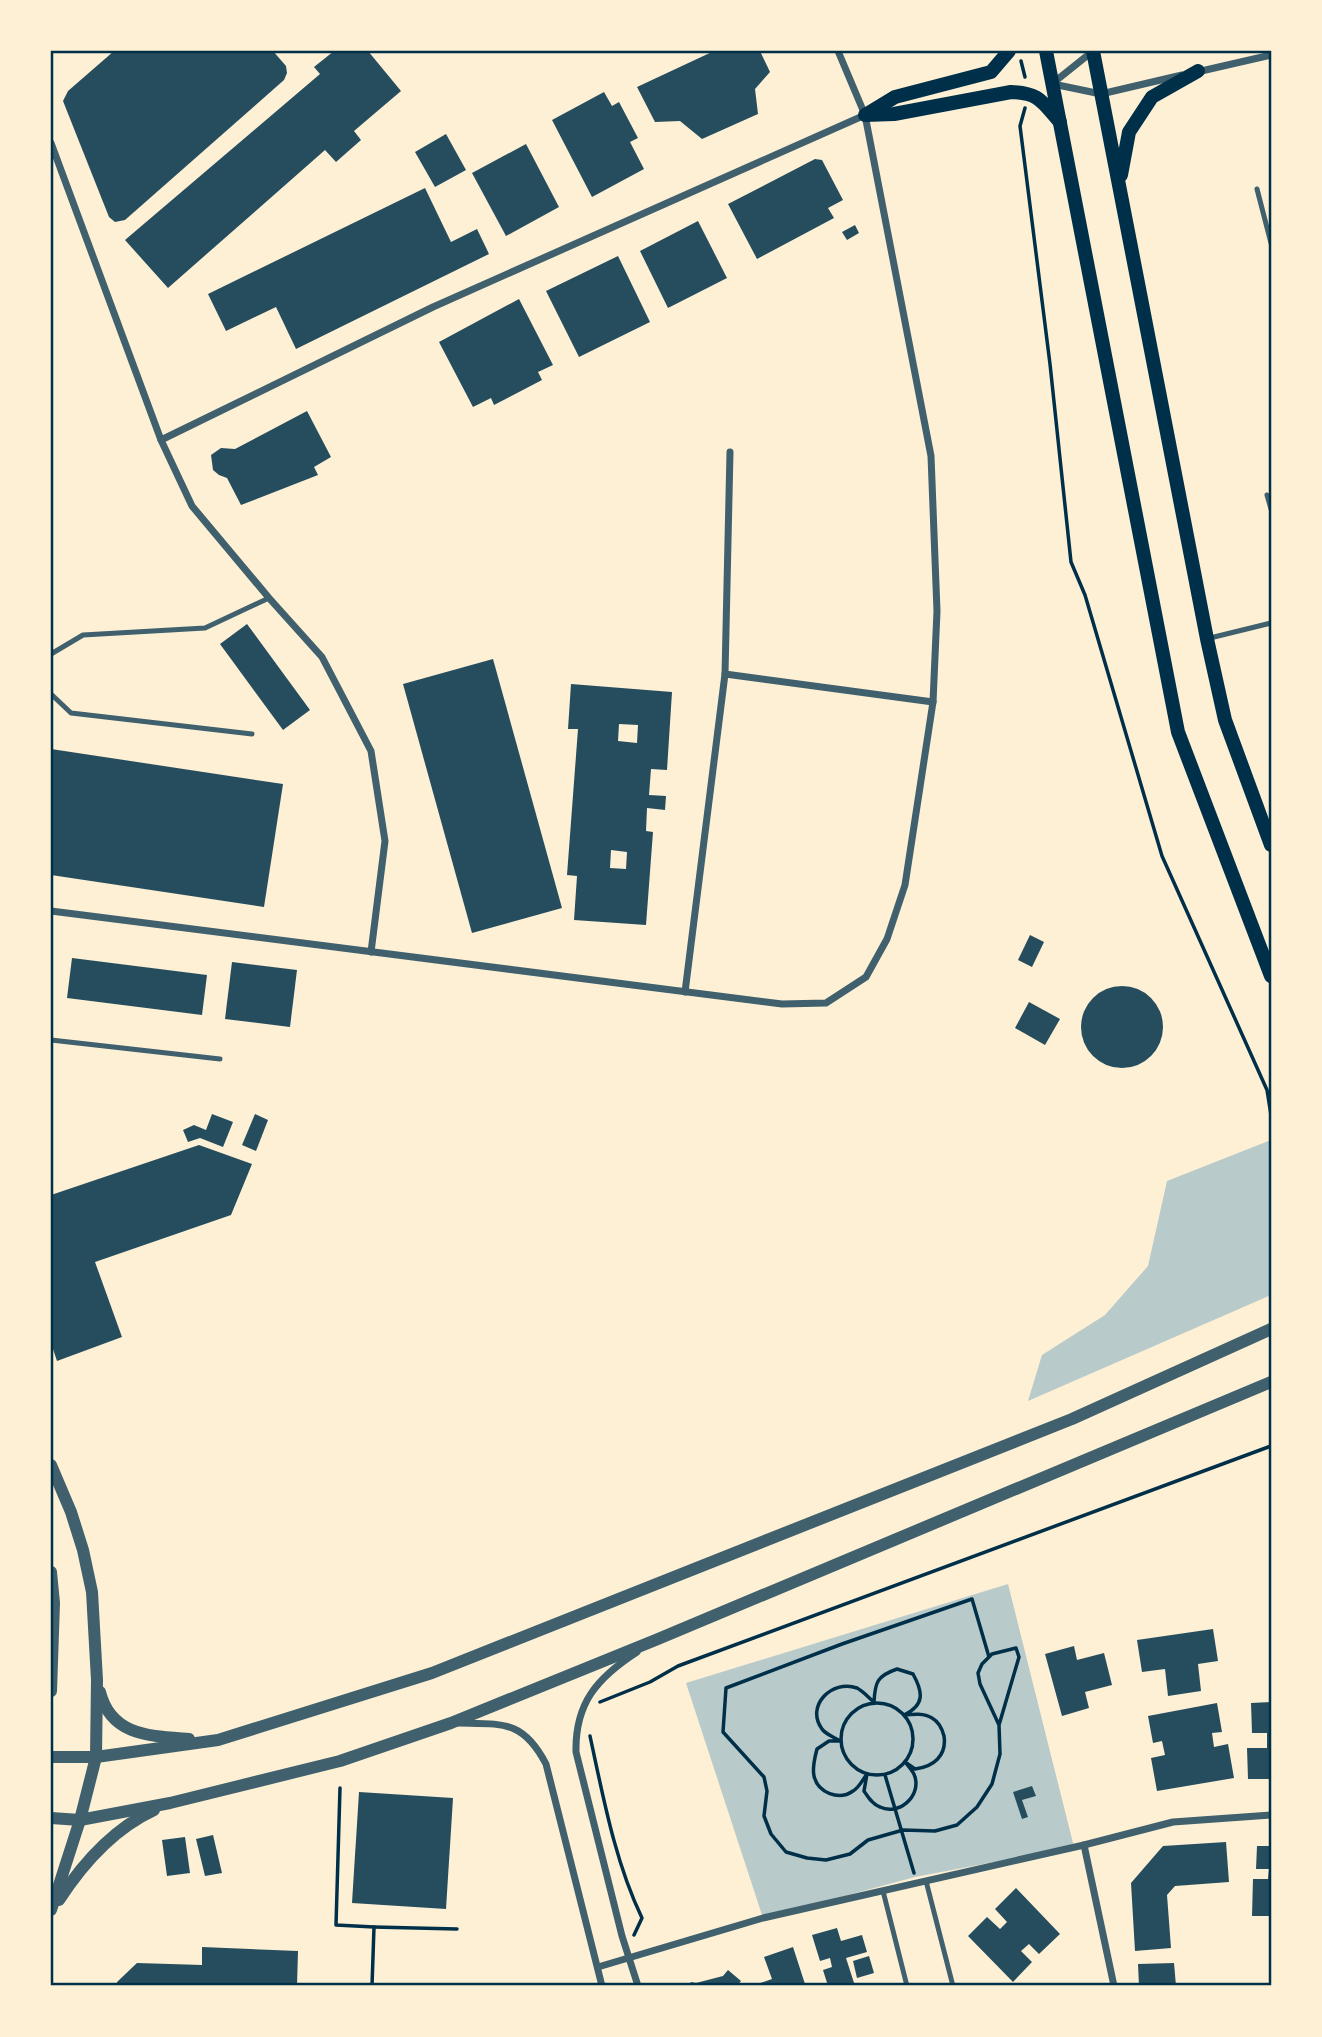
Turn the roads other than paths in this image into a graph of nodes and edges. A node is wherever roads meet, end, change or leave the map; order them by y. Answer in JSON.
{"nodes":[{"id":1,"x":838,"y":51,"type":"edge"},
{"id":2,"x":1009,"y":51,"type":"edge"},
{"id":3,"x":1046,"y":51,"type":"edge"},
{"id":4,"x":1094,"y":51,"type":"edge"},
{"id":5,"x":1271,"y":55,"type":"edge"},
{"id":6,"x":1198,"y":71,"type":"junction"},
{"id":7,"x":1052,"y":83,"type":"junction"},
{"id":8,"x":1101,"y":94,"type":"junction"},
{"id":9,"x":865,"y":115,"type":"junction"},
{"id":10,"x":1061,"y":123,"type":"junction"},
{"id":11,"x":51,"y":143,"type":"edge"},
{"id":12,"x":1120,"y":179,"type":"junction"},
{"id":13,"x":1257,"y":189,"type":"dead end"},
{"id":14,"x":1271,"y":243,"type":"edge"},
{"id":15,"x":161,"y":440,"type":"junction"},
{"id":16,"x":730,"y":452,"type":"dead end"},
{"id":17,"x":1267,"y":495,"type":"dead end"},
{"id":18,"x":1271,"y":509,"type":"edge"},
{"id":19,"x":269,"y":598,"type":"junction"},
{"id":20,"x":1271,"y":623,"type":"edge"},
{"id":21,"x":1207,"y":639,"type":"junction"},
{"id":22,"x":51,"y":654,"type":"edge"},
{"id":23,"x":725,"y":674,"type":"junction"},
{"id":24,"x":51,"y":694,"type":"edge"},
{"id":25,"x":933,"y":702,"type":"junction"},
{"id":26,"x":252,"y":734,"type":"dead end"},
{"id":27,"x":1271,"y":845,"type":"edge"},
{"id":28,"x":51,"y":911,"type":"edge"},
{"id":29,"x":371,"y":951,"type":"junction"},
{"id":30,"x":1271,"y":976,"type":"edge"},
{"id":31,"x":685,"y":992,"type":"junction"},
{"id":32,"x":51,"y":1040,"type":"edge"},
{"id":33,"x":220,"y":1059,"type":"dead end"},
{"id":34,"x":1271,"y":1329,"type":"edge"},
{"id":35,"x":1271,"y":1382,"type":"edge"},
{"id":36,"x":51,"y":1465,"type":"edge"},
{"id":37,"x":51,"y":1573,"type":"edge"},
{"id":38,"x":658,"y":1639,"type":"junction"},
{"id":39,"x":97,"y":1680,"type":"junction"},
{"id":40,"x":51,"y":1690,"type":"edge"},
{"id":41,"x":451,"y":1723,"type":"junction"},
{"id":42,"x":218,"y":1740,"type":"junction"},
{"id":43,"x":51,"y":1757,"type":"edge"},
{"id":44,"x":96,"y":1757,"type":"junction"},
{"id":45,"x":170,"y":1803,"type":"junction"},
{"id":46,"x":1271,"y":1815,"type":"edge"},
{"id":47,"x":51,"y":1818,"type":"edge"},
{"id":48,"x":80,"y":1819,"type":"junction"},
{"id":49,"x":1084,"y":1845,"type":"junction"},
{"id":50,"x":926,"y":1881,"type":"junction"},
{"id":51,"x":883,"y":1891,"type":"junction"},
{"id":52,"x":51,"y":1910,"type":"edge"},
{"id":53,"x":51,"y":1915,"type":"edge"},
{"id":54,"x":629,"y":1957,"type":"junction"},
{"id":55,"x":597,"y":1967,"type":"junction"},
{"id":56,"x":602,"y":1986,"type":"edge"},
{"id":57,"x":638,"y":1986,"type":"edge"},
{"id":58,"x":907,"y":1986,"type":"edge"},
{"id":59,"x":953,"y":1986,"type":"edge"},
{"id":60,"x":1114,"y":1986,"type":"edge"}],
"edges":[{"from":1,"to":9,"type":"street"},
{"from":2,"to":9,"type":"main road"},
{"from":3,"to":7,"type":"main road"},
{"from":4,"to":7,"type":"street"},
{"from":4,"to":8,"type":"main road"},
{"from":5,"to":6,"type":"street"},
{"from":6,"to":8,"type":"street"},
{"from":6,"to":12,"type":"main road"},
{"from":7,"to":8,"type":"street"},
{"from":7,"to":10,"type":"main road"},
{"from":8,"to":12,"type":"main road"},
{"from":9,"to":10,"type":"main road"},
{"from":9,"to":15,"type":"street"},
{"from":9,"to":25,"type":"street"},
{"from":10,"to":30,"type":"main road"},
{"from":11,"to":15,"type":"street"},
{"from":12,"to":21,"type":"main road"},
{"from":13,"to":14,"type":"lane"},
{"from":15,"to":19,"type":"street"},
{"from":16,"to":23,"type":"street"},
{"from":17,"to":18,"type":"lane"},
{"from":19,"to":22,"type":"lane"},
{"from":19,"to":29,"type":"street"},
{"from":20,"to":21,"type":"lane"},
{"from":21,"to":27,"type":"main road"},
{"from":23,"to":25,"type":"street"},
{"from":23,"to":31,"type":"street"},
{"from":24,"to":26,"type":"lane"},
{"from":25,"to":31,"type":"street"},
{"from":28,"to":29,"type":"street"},
{"from":29,"to":31,"type":"street"},
{"from":32,"to":33,"type":"lane"},
{"from":34,"to":42,"type":"street"},
{"from":35,"to":38,"type":"street"},
{"from":36,"to":39,"type":"street"},
{"from":37,"to":40,"type":"street"},
{"from":38,"to":41,"type":"street"},
{"from":38,"to":54,"type":"street"},
{"from":39,"to":42,"type":"street"},
{"from":39,"to":44,"type":"street"},
{"from":41,"to":45,"type":"street"},
{"from":41,"to":55,"type":"street"},
{"from":42,"to":44,"type":"street"},
{"from":43,"to":44,"type":"street"},
{"from":44,"to":48,"type":"street"},
{"from":45,"to":48,"type":"street"},
{"from":45,"to":53,"type":"street"},
{"from":46,"to":49,"type":"street"},
{"from":47,"to":48,"type":"street"},
{"from":48,"to":52,"type":"street"},
{"from":49,"to":50,"type":"street"},
{"from":49,"to":60,"type":"street"},
{"from":50,"to":51,"type":"street"},
{"from":50,"to":59,"type":"lane"},
{"from":51,"to":54,"type":"street"},
{"from":51,"to":58,"type":"lane"},
{"from":54,"to":55,"type":"street"},
{"from":54,"to":57,"type":"street"},
{"from":55,"to":56,"type":"street"}]}
